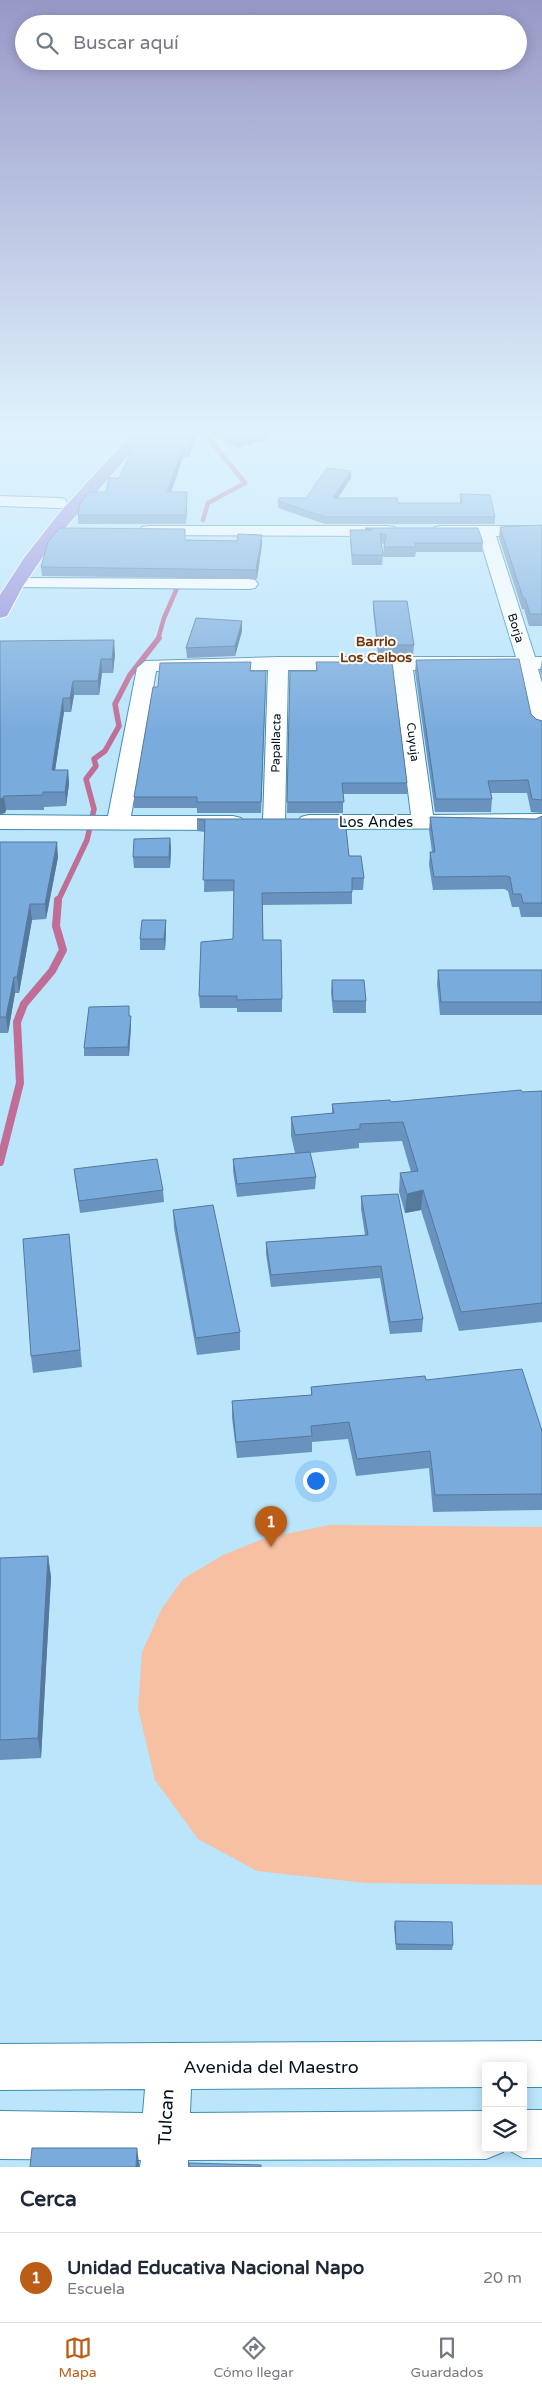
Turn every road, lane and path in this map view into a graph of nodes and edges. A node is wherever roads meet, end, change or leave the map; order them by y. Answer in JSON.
{"nodes":[{"id":1,"x":36,"y":530,"type":"edge"},
{"id":2,"x":52,"y":531,"type":"joint"},
{"id":3,"x":71,"y":531,"type":"edge"},
{"id":4,"x":128,"y":531,"type":"edge"},
{"id":5,"x":408,"y":531,"type":"edge"},
{"id":6,"x":427,"y":531,"type":"edge"},
{"id":7,"x":486,"y":531,"type":"junction"},
{"id":8,"x":542,"y":531,"type":"edge"},
{"id":9,"x":8,"y":581,"type":"edge"},
{"id":10,"x":249,"y":584,"type":"dead end"},
{"id":11,"x":0,"y":612,"type":"edge"},
{"id":12,"x":278,"y":663,"type":"junction"},
{"id":13,"x":402,"y":663,"type":"junction"},
{"id":14,"x":534,"y":663,"type":"edge"},
{"id":15,"x":542,"y":726,"type":"edge"},
{"id":16,"x":542,"y":821,"type":"edge"},
{"id":17,"x":0,"y":822,"type":"edge"},
{"id":18,"x":274,"y":822,"type":"junction"},
{"id":19,"x":423,"y":822,"type":"junction"},
{"id":20,"x":115,"y":823,"type":"junction"},
{"id":21,"x":542,"y":2064,"type":"edge"},
{"id":22,"x":0,"y":2067,"type":"edge"},
{"id":23,"x":168,"y":2067,"type":"junction"},
{"id":24,"x":527,"y":2134,"type":"edge"},
{"id":25,"x":542,"y":2134,"type":"edge"},
{"id":26,"x":0,"y":2135,"type":"edge"},
{"id":27,"x":482,"y":2135,"type":"edge"},
{"id":28,"x":165,"y":2152,"type":"edge"}],
"edges":[{"from":1,"to":9,"type":"highway"},
{"from":2,"to":3,"type":"street"},
{"from":2,"to":9,"type":"highway"},
{"from":4,"to":5,"type":"street"},
{"from":6,"to":7,"type":"street"},
{"from":7,"to":8,"type":"street"},
{"from":7,"to":14,"type":"street","name":"Borja"},
{"from":9,"to":10,"type":"street"},
{"from":9,"to":11,"type":"highway"},
{"from":12,"to":13,"type":"street"},
{"from":12,"to":18,"type":"street","name":"Papallacta"},
{"from":12,"to":20,"type":"street"},
{"from":13,"to":14,"type":"street"},
{"from":13,"to":19,"type":"street","name":"Cuyuja"},
{"from":14,"to":15,"type":"street","name":"Borja"},
{"from":16,"to":19,"type":"street","name":"Los Andes"},
{"from":17,"to":20,"type":"street","name":"Los Andes"},
{"from":18,"to":19,"type":"street","name":"Los Andes"},
{"from":18,"to":20,"type":"street","name":"Los Andes"},
{"from":21,"to":23,"type":"street","name":"Avenida del Maestro"},
{"from":22,"to":23,"type":"street","name":"Avenida del Maestro"},
{"from":23,"to":28,"type":"street","name":"Tulcan"},
{"from":24,"to":25,"type":"street"},
{"from":26,"to":28,"type":"street"},
{"from":27,"to":28,"type":"street"}]}
